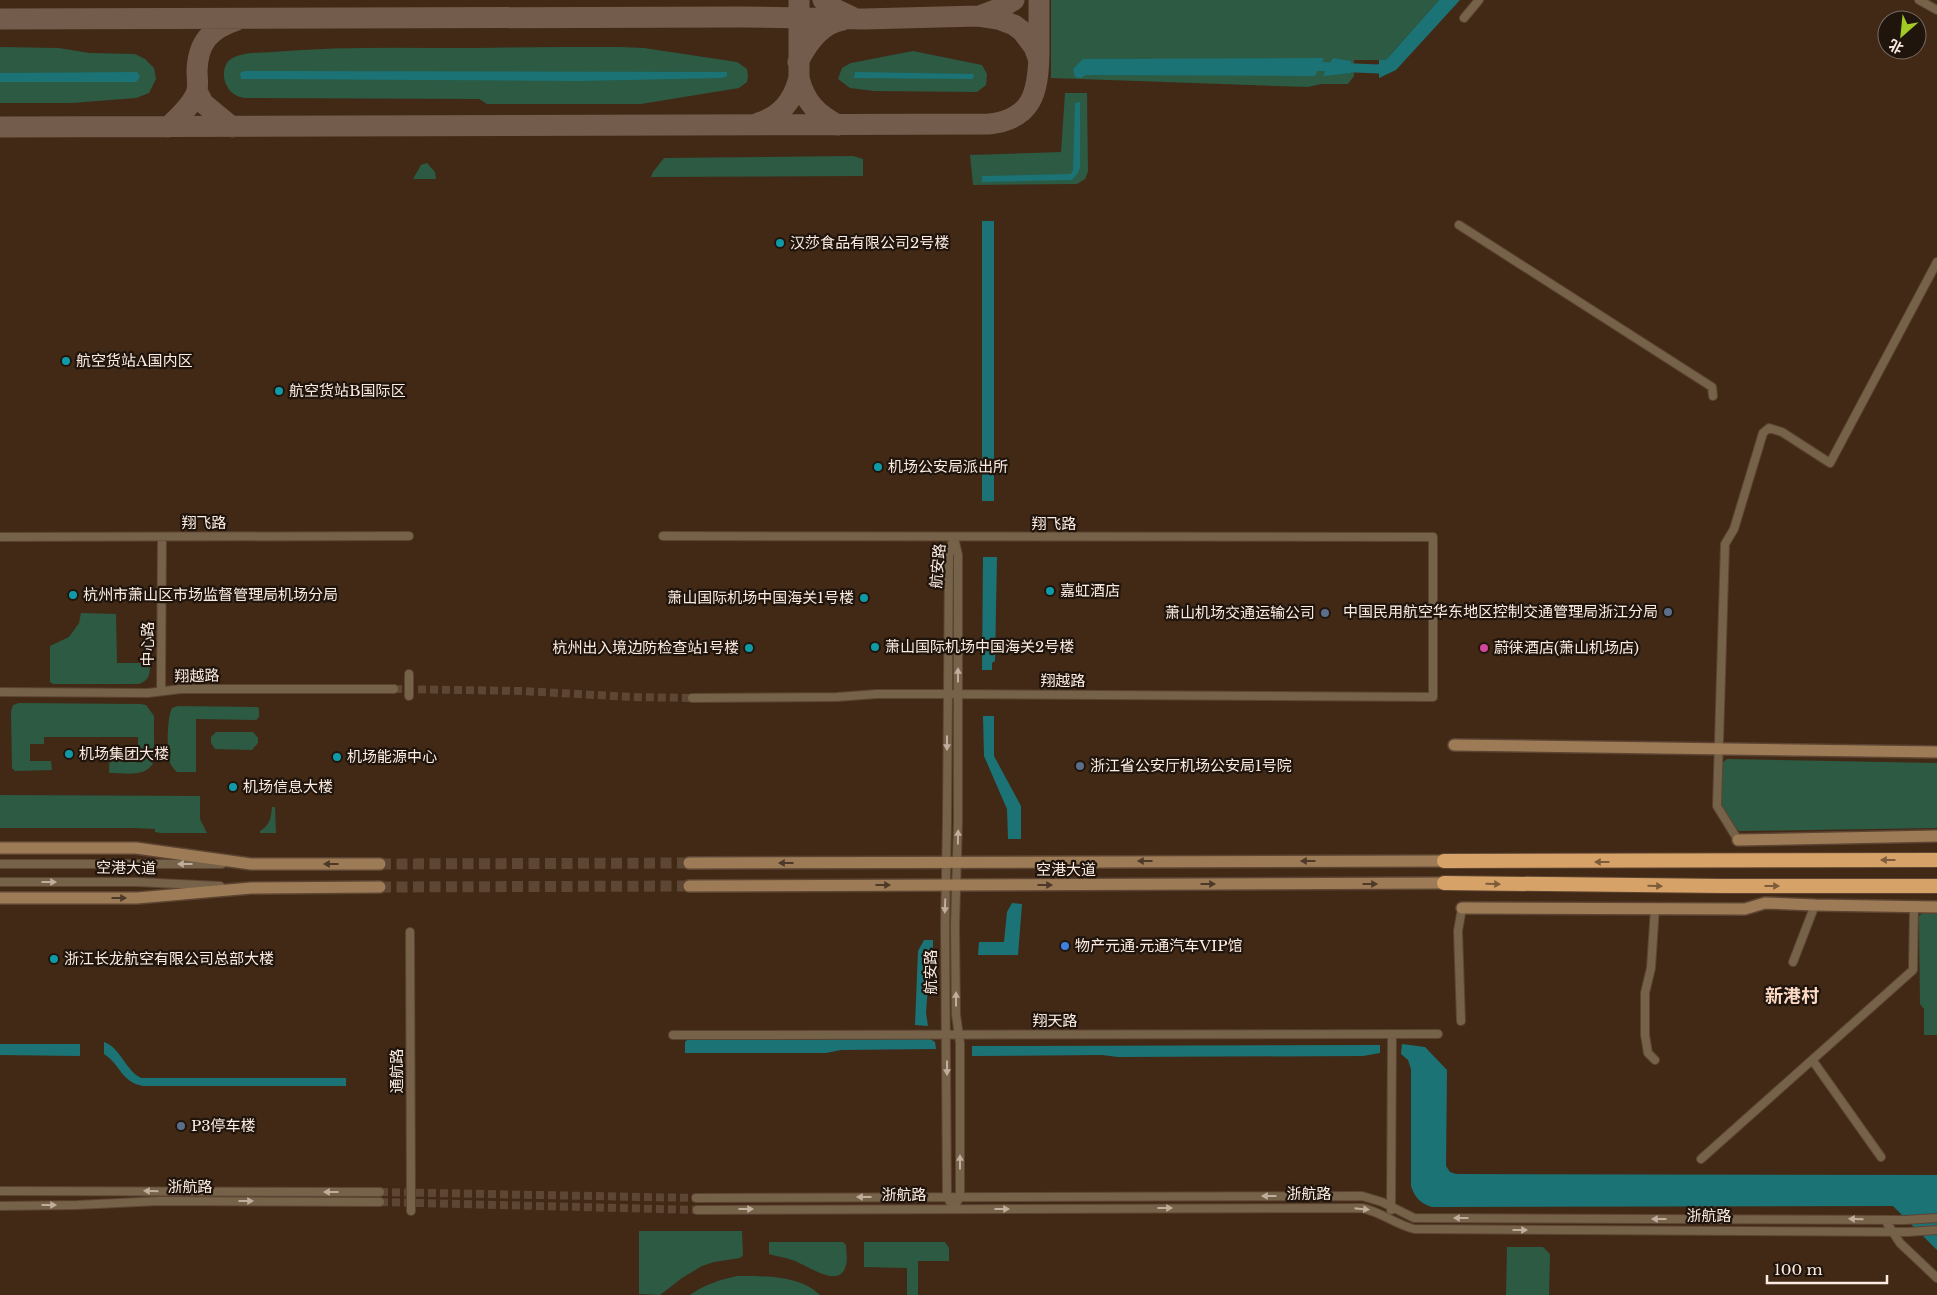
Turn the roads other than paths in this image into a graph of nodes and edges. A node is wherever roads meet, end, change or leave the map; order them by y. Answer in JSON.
{"nodes":[{"id":1,"x":1480,"y":0,"type":"edge"},
{"id":2,"x":1919,"y":0,"type":"edge"},
{"id":3,"x":1937,"y":10,"type":"edge"},
{"id":4,"x":1464,"y":18,"type":"dead end"},
{"id":5,"x":1459,"y":225,"type":"dead end"},
{"id":6,"x":1937,"y":262,"type":"edge"},
{"id":7,"x":1713,"y":396,"type":"dead end"},
{"id":8,"x":409,"y":536,"type":"dead end"},
{"id":9,"x":663,"y":536,"type":"dead end"},
{"id":10,"x":0,"y":537,"type":"edge"},
{"id":11,"x":162,"y":537,"type":"junction"},
{"id":12,"x":954,"y":538,"type":"junction"},
{"id":13,"x":409,"y":674,"type":"dead end"},
{"id":14,"x":394,"y":689,"type":"tunnel mouth"},
{"id":15,"x":161,"y":691,"type":"junction"},
{"id":16,"x":0,"y":692,"type":"edge"},
{"id":17,"x":948,"y":694,"type":"junction"},
{"id":18,"x":958,"y":694,"type":"junction"},
{"id":19,"x":409,"y":696,"type":"dead end"},
{"id":20,"x":1433,"y":697,"type":"joint"},
{"id":21,"x":692,"y":698,"type":"tunnel mouth"},
{"id":22,"x":1454,"y":745,"type":"dead end"},
{"id":23,"x":1719,"y":749,"type":"junction"},
{"id":24,"x":1937,"y":752,"type":"edge"},
{"id":25,"x":1937,"y":836,"type":"edge"},
{"id":26,"x":1738,"y":840,"type":"joint"},
{"id":27,"x":0,"y":848,"type":"edge"},
{"id":28,"x":1937,"y":860,"type":"edge"},
{"id":29,"x":1444,"y":861,"type":"joint"},
{"id":30,"x":952,"y":862,"type":"junction"},
{"id":31,"x":689,"y":863,"type":"tunnel mouth"},
{"id":32,"x":0,"y":864,"type":"edge"},
{"id":33,"x":251,"y":864,"type":"junction"},
{"id":34,"x":380,"y":864,"type":"tunnel mouth"},
{"id":35,"x":0,"y":882,"type":"edge"},
{"id":36,"x":1444,"y":883,"type":"joint"},
{"id":37,"x":951,"y":885,"type":"junction"},
{"id":38,"x":689,"y":886,"type":"tunnel mouth"},
{"id":39,"x":1937,"y":886,"type":"edge"},
{"id":40,"x":380,"y":887,"type":"tunnel mouth"},
{"id":41,"x":251,"y":888,"type":"junction"},
{"id":42,"x":0,"y":898,"type":"edge"},
{"id":43,"x":1815,"y":905,"type":"junction"},
{"id":44,"x":1914,"y":906,"type":"junction"},
{"id":45,"x":1937,"y":907,"type":"edge"},
{"id":46,"x":1462,"y":908,"type":"joint"},
{"id":47,"x":1655,"y":908,"type":"junction"},
{"id":48,"x":410,"y":932,"type":"dead end"},
{"id":49,"x":1793,"y":962,"type":"dead end"},
{"id":50,"x":1461,"y":1022,"type":"dead end"},
{"id":51,"x":1392,"y":1034,"type":"junction"},
{"id":52,"x":1438,"y":1034,"type":"dead end"},
{"id":53,"x":673,"y":1035,"type":"dead end"},
{"id":54,"x":946,"y":1035,"type":"junction"},
{"id":55,"x":958,"y":1035,"type":"junction"},
{"id":56,"x":1655,"y":1060,"type":"dead end"},
{"id":57,"x":1813,"y":1060,"type":"junction"},
{"id":58,"x":1881,"y":1157,"type":"dead end"},
{"id":59,"x":1701,"y":1159,"type":"dead end"},
{"id":60,"x":0,"y":1191,"type":"edge"},
{"id":61,"x":380,"y":1192,"type":"tunnel mouth"},
{"id":62,"x":947,"y":1197,"type":"junction"},
{"id":63,"x":960,"y":1197,"type":"junction"},
{"id":64,"x":696,"y":1198,"type":"tunnel mouth"},
{"id":65,"x":380,"y":1202,"type":"tunnel mouth"},
{"id":66,"x":0,"y":1206,"type":"edge"},
{"id":67,"x":1391,"y":1206,"type":"junction"},
{"id":68,"x":953,"y":1209,"type":"junction"},
{"id":69,"x":697,"y":1210,"type":"tunnel mouth"},
{"id":70,"x":411,"y":1211,"type":"dead end"},
{"id":71,"x":1937,"y":1218,"type":"edge"},
{"id":72,"x":1391,"y":1219,"type":"junction"},
{"id":73,"x":1885,"y":1220,"type":"junction"},
{"id":74,"x":1937,"y":1230,"type":"edge"},
{"id":75,"x":1890,"y":1231,"type":"junction"},
{"id":76,"x":1937,"y":1278,"type":"edge"}],
"edges":[{"from":1,"to":4,"type":"street"},
{"from":2,"to":3,"type":"street"},
{"from":5,"to":7,"type":"street"},
{"from":6,"to":23,"type":"street"},
{"from":8,"to":11,"type":"street","name":"翔飞路"},
{"from":9,"to":12,"type":"street","name":"翔飞路"},
{"from":10,"to":11,"type":"street","name":"翔飞路"},
{"from":11,"to":15,"type":"street","name":"中心路"},
{"from":12,"to":17,"type":"street","name":"航安路"},
{"from":18,"to":12,"type":"street","name":"航安路","one_way":true},
{"from":12,"to":20,"type":"street","name":"翔飞路"},
{"from":13,"to":19,"type":"street"},
{"from":14,"to":15,"type":"street","name":"翔越路"},
{"from":15,"to":16,"type":"street","name":"翔越路"},
{"from":17,"to":18,"type":"street","name":"翔越路"},
{"from":17,"to":21,"type":"street","name":"翔越路"},
{"from":17,"to":30,"type":"street","name":"航安路","one_way":true},
{"from":18,"to":20,"type":"street","name":"翔越路"},
{"from":30,"to":18,"type":"street","name":"航安路","one_way":true},
{"from":22,"to":23,"type":"main road"},
{"from":23,"to":24,"type":"main road"},
{"from":23,"to":26,"type":"street"},
{"from":25,"to":26,"type":"main road"},
{"from":27,"to":33,"type":"main road","name":"空港大道"},
{"from":28,"to":29,"type":"highway","one_way":true},
{"from":29,"to":30,"type":"main road","name":"空港大道","one_way":true},
{"from":30,"to":31,"type":"main road","name":"空港大道","one_way":true},
{"from":30,"to":37,"type":"street","name":"航安路"},
{"from":33,"to":32,"type":"street","name":"空港大道","one_way":true},
{"from":34,"to":33,"type":"main road","name":"空港大道","one_way":true},
{"from":35,"to":41,"type":"street","name":"空港大道","one_way":true},
{"from":37,"to":36,"type":"main road","name":"空港大道","one_way":true},
{"from":36,"to":39,"type":"highway","one_way":true},
{"from":38,"to":37,"type":"main road","name":"空港大道","one_way":true},
{"from":37,"to":54,"type":"street","name":"航安路","one_way":true},
{"from":55,"to":37,"type":"street","name":"航安路","one_way":true},
{"from":40,"to":41,"type":"main road","name":"空港大道"},
{"from":42,"to":41,"type":"main road","name":"空港大道","one_way":true},
{"from":43,"to":44,"type":"main road"},
{"from":43,"to":47,"type":"main road"},
{"from":43,"to":49,"type":"street"},
{"from":44,"to":45,"type":"main road"},
{"from":44,"to":57,"type":"street"},
{"from":46,"to":47,"type":"main road"},
{"from":46,"to":50,"type":"street"},
{"from":47,"to":56,"type":"street"},
{"from":48,"to":70,"type":"street","name":"通航路"},
{"from":51,"to":52,"type":"street","name":"翔天路"},
{"from":51,"to":55,"type":"street","name":"翔天路"},
{"from":51,"to":67,"type":"street"},
{"from":53,"to":54,"type":"street","name":"翔天路"},
{"from":54,"to":55,"type":"street","name":"翔天路"},
{"from":54,"to":62,"type":"street","name":"航安路","one_way":true},
{"from":63,"to":55,"type":"street","name":"航安路","one_way":true},
{"from":57,"to":58,"type":"street"},
{"from":57,"to":59,"type":"street"},
{"from":61,"to":60,"type":"street","name":"浙航路","one_way":true},
{"from":62,"to":63,"type":"street","name":"浙航路"},
{"from":62,"to":64,"type":"street","name":"浙航路","one_way":true},
{"from":62,"to":68,"type":"street","name":"航安路"},
{"from":67,"to":63,"type":"street","name":"浙航路","one_way":true},
{"from":63,"to":68,"type":"street"},
{"from":66,"to":65,"type":"street","name":"浙航路","one_way":true},
{"from":67,"to":72,"type":"street"},
{"from":73,"to":67,"type":"street","name":"浙航路","one_way":true},
{"from":69,"to":68,"type":"street","name":"浙航路","one_way":true},
{"from":68,"to":72,"type":"street","name":"浙航路","one_way":true},
{"from":71,"to":73,"type":"street","name":"浙航路"},
{"from":72,"to":75,"type":"street","name":"浙航路","one_way":true},
{"from":73,"to":75,"type":"street"},
{"from":74,"to":75,"type":"street","name":"浙航路"},
{"from":75,"to":76,"type":"street"}]}
